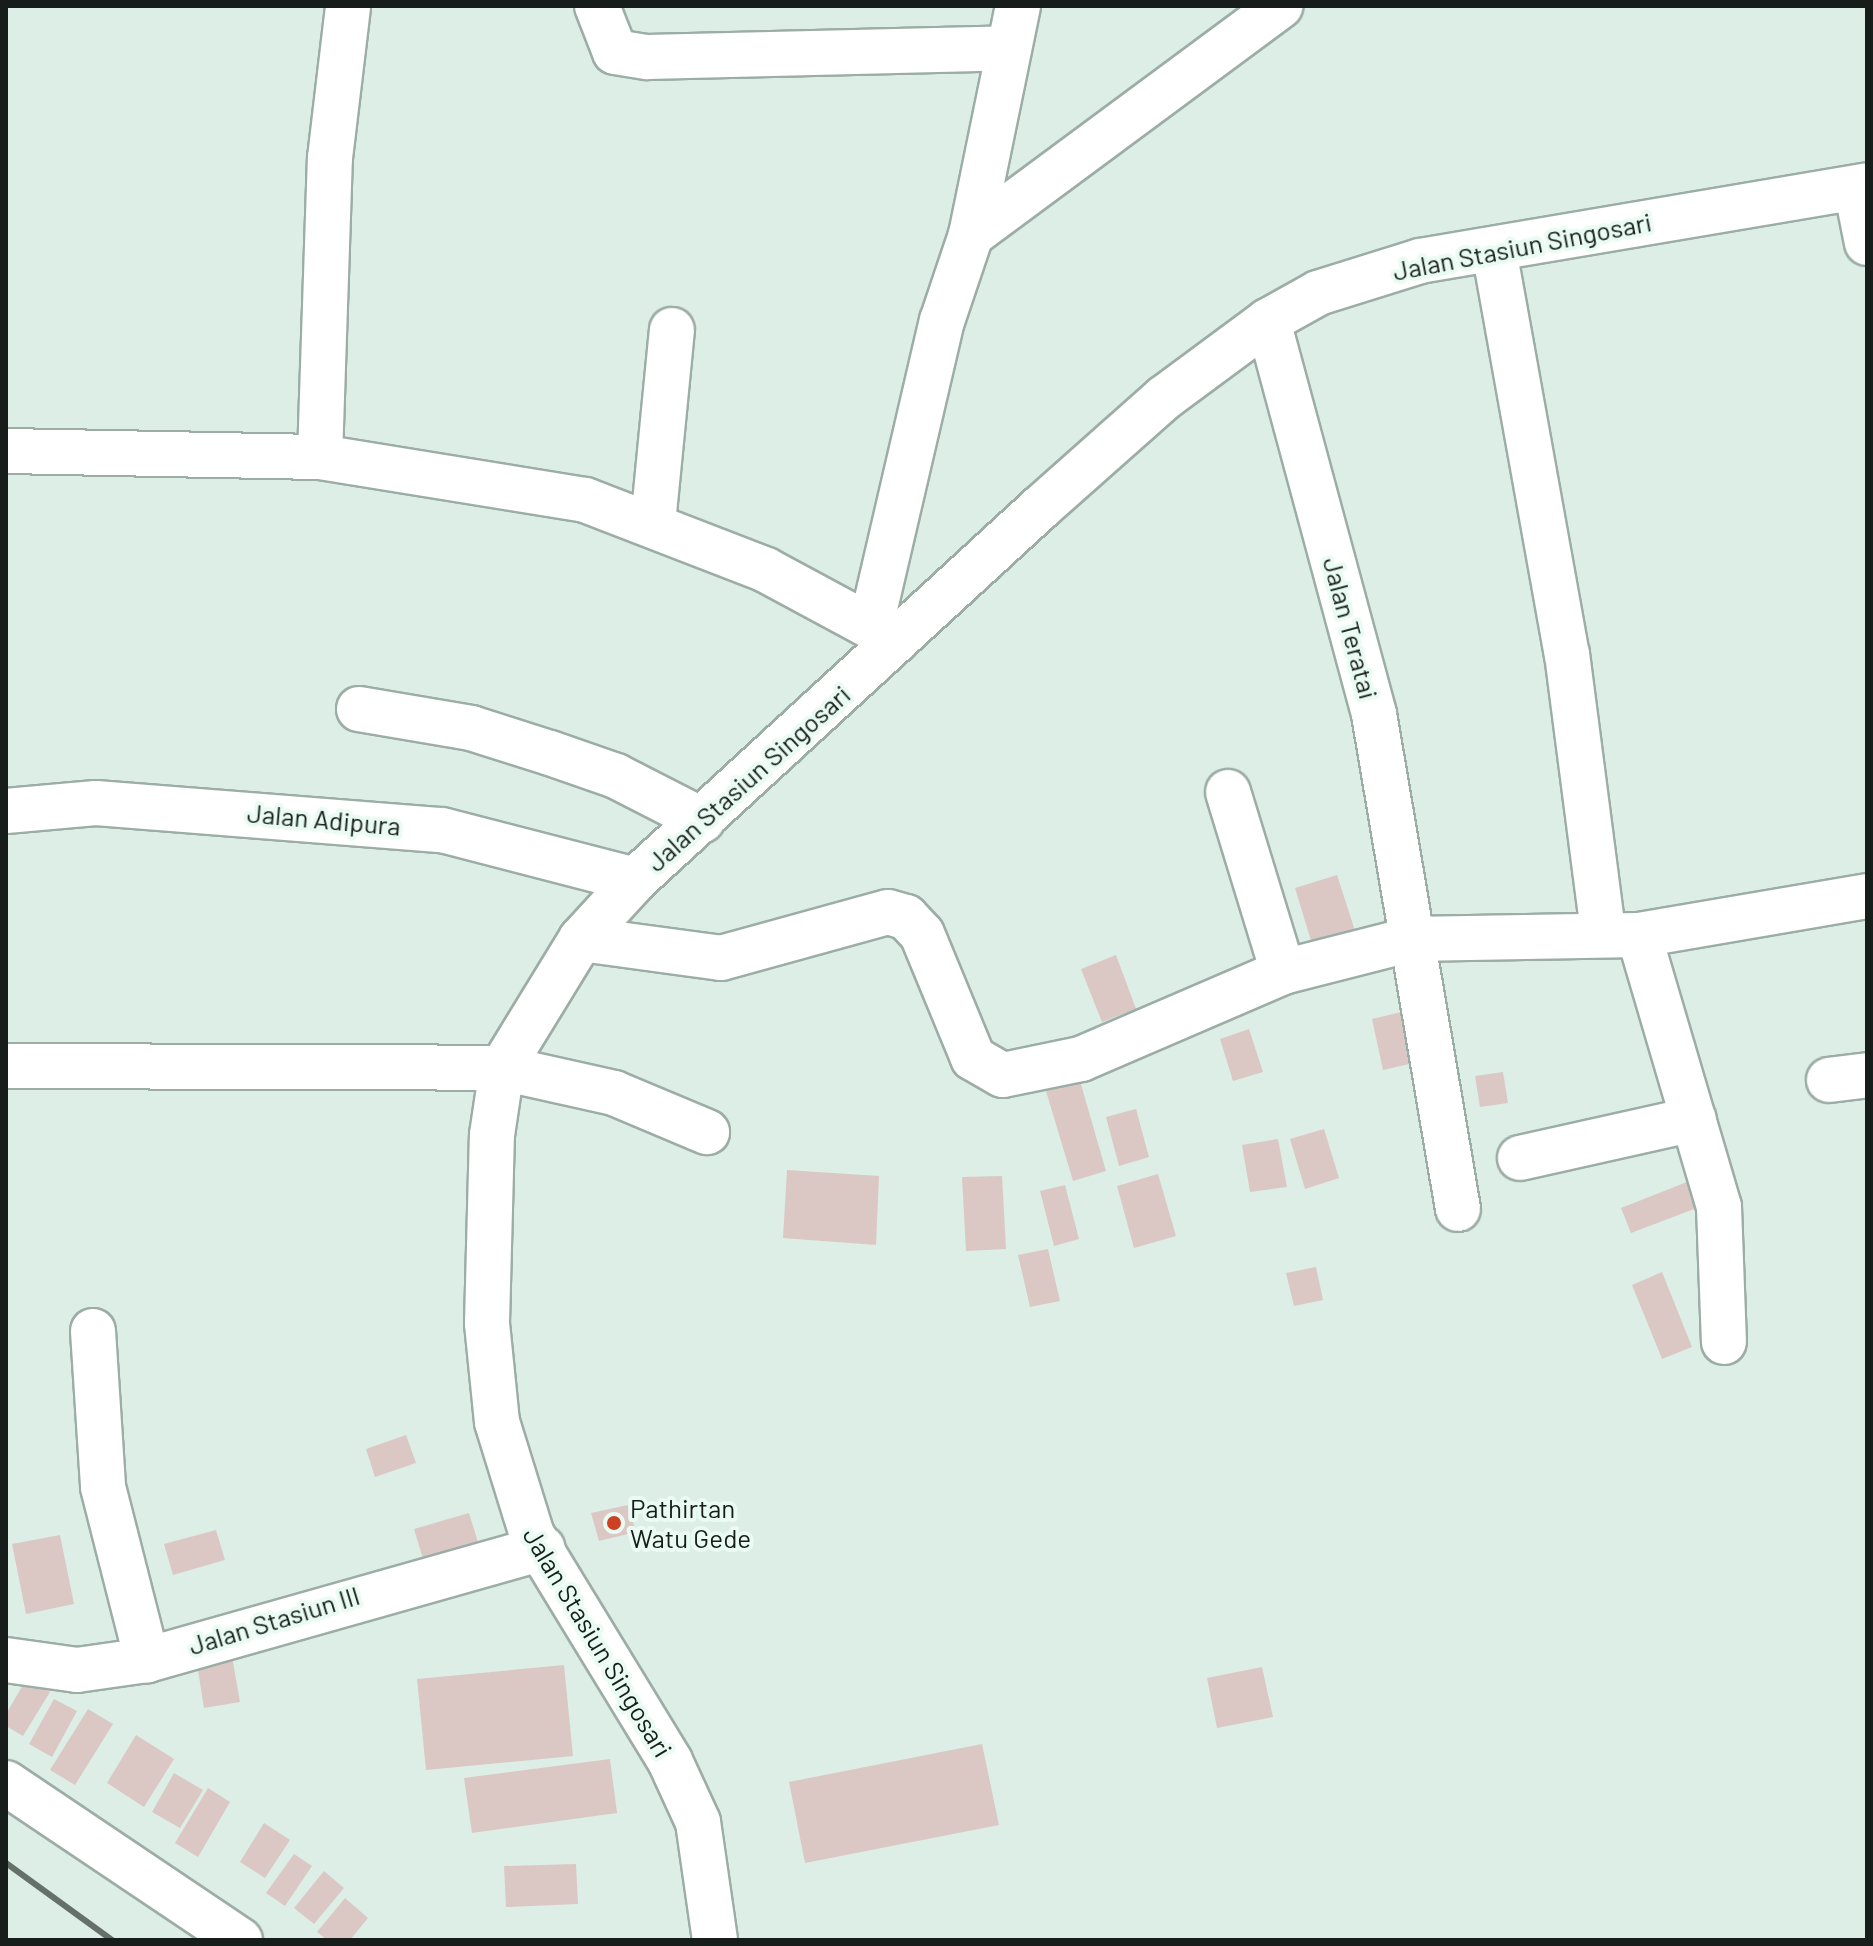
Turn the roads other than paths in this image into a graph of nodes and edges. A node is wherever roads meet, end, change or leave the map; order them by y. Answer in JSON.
{"nodes":[{"id":1,"x":348,"y":6,"type":"edge"},
{"id":2,"x":597,"y":6,"type":"edge"},
{"id":3,"x":1018,"y":6,"type":"edge"},
{"id":4,"x":1280,"y":6,"type":"edge"},
{"id":5,"x":1244,"y":23,"type":"edge"},
{"id":6,"x":1009,"y":48,"type":"junction"},
{"id":7,"x":1862,"y":186,"type":"edge"},
{"id":8,"x":971,"y":235,"type":"junction"},
{"id":9,"x":1867,"y":243,"type":"edge"},
{"id":10,"x":1494,"y":250,"type":"junction"},
{"id":11,"x":1268,"y":321,"type":"junction"},
{"id":12,"x":672,"y":330,"type":"dead end"},
{"id":13,"x":6,"y":451,"type":"edge"},
{"id":14,"x":320,"y":457,"type":"junction"},
{"id":15,"x":653,"y":523,"type":"junction"},
{"id":16,"x":884,"y":630,"type":"junction"},
{"id":17,"x":359,"y":709,"type":"dead end"},
{"id":18,"x":1228,"y":792,"type":"dead end"},
{"id":19,"x":6,"y":811,"type":"edge"},
{"id":20,"x":702,"y":820,"type":"junction"},
{"id":21,"x":635,"y":880,"type":"junction"},
{"id":22,"x":1867,"y":896,"type":"edge"},
{"id":23,"x":1621,"y":934,"type":"junction"},
{"id":24,"x":581,"y":939,"type":"junction"},
{"id":25,"x":1412,"y":939,"type":"junction"},
{"id":26,"x":1283,"y":972,"type":"junction"},
{"id":27,"x":6,"y":1066,"type":"edge"},
{"id":28,"x":502,"y":1068,"type":"junction"},
{"id":29,"x":1694,"y":1119,"type":"junction"},
{"id":30,"x":707,"y":1132,"type":"dead end"},
{"id":31,"x":1520,"y":1158,"type":"dead end"},
{"id":32,"x":1458,"y":1209,"type":"dead end"},
{"id":33,"x":93,"y":1331,"type":"dead end"},
{"id":34,"x":1724,"y":1342,"type":"dead end"},
{"id":35,"x":542,"y":1548,"type":"junction"},
{"id":36,"x":6,"y":1660,"type":"edge"},
{"id":37,"x":147,"y":1660,"type":"junction"},
{"id":38,"x":6,"y":1783,"type":"edge"},
{"id":39,"x":240,"y":1940,"type":"edge"},
{"id":40,"x":715,"y":1940,"type":"edge"}],
"edges":[{"from":1,"to":14,"type":"street"},
{"from":2,"to":6,"type":"street"},
{"from":3,"to":6,"type":"street"},
{"from":4,"to":5,"type":"street"},
{"from":5,"to":8,"type":"street"},
{"from":6,"to":8,"type":"street"},
{"from":7,"to":9,"type":"street"},
{"from":7,"to":10,"type":"street","name":"Jalan Stasiun Singosari"},
{"from":8,"to":16,"type":"street"},
{"from":10,"to":11,"type":"street","name":"Jalan Stasiun Singosari"},
{"from":10,"to":23,"type":"street"},
{"from":11,"to":16,"type":"street","name":"Jalan Stasiun Singosari"},
{"from":11,"to":25,"type":"street","name":"Jalan Teratai"},
{"from":12,"to":15,"type":"street"},
{"from":13,"to":14,"type":"street"},
{"from":14,"to":15,"type":"street"},
{"from":15,"to":16,"type":"street"},
{"from":16,"to":20,"type":"street","name":"Jalan Stasiun Singosari"},
{"from":17,"to":20,"type":"street"},
{"from":18,"to":26,"type":"street"},
{"from":19,"to":21,"type":"street","name":"Jalan Adipura"},
{"from":20,"to":21,"type":"street","name":"Jalan Stasiun Singosari"},
{"from":21,"to":24,"type":"street","name":"Jalan Stasiun Singosari"},
{"from":22,"to":23,"type":"street"},
{"from":23,"to":25,"type":"street"},
{"from":23,"to":29,"type":"street"},
{"from":24,"to":26,"type":"street"},
{"from":24,"to":28,"type":"street","name":"Jalan Stasiun Singosari"},
{"from":25,"to":26,"type":"street"},
{"from":25,"to":32,"type":"street","name":"Jalan Teratai"},
{"from":27,"to":28,"type":"street"},
{"from":28,"to":30,"type":"street"},
{"from":28,"to":35,"type":"street","name":"Jalan Stasiun Singosari"},
{"from":29,"to":31,"type":"street"},
{"from":29,"to":34,"type":"street"},
{"from":33,"to":37,"type":"street"},
{"from":35,"to":37,"type":"street","name":"Jalan Stasiun III"},
{"from":35,"to":40,"type":"street","name":"Jalan Stasiun Singosari"},
{"from":36,"to":37,"type":"street","name":"Jalan Stasiun III"},
{"from":38,"to":39,"type":"street"}]}
